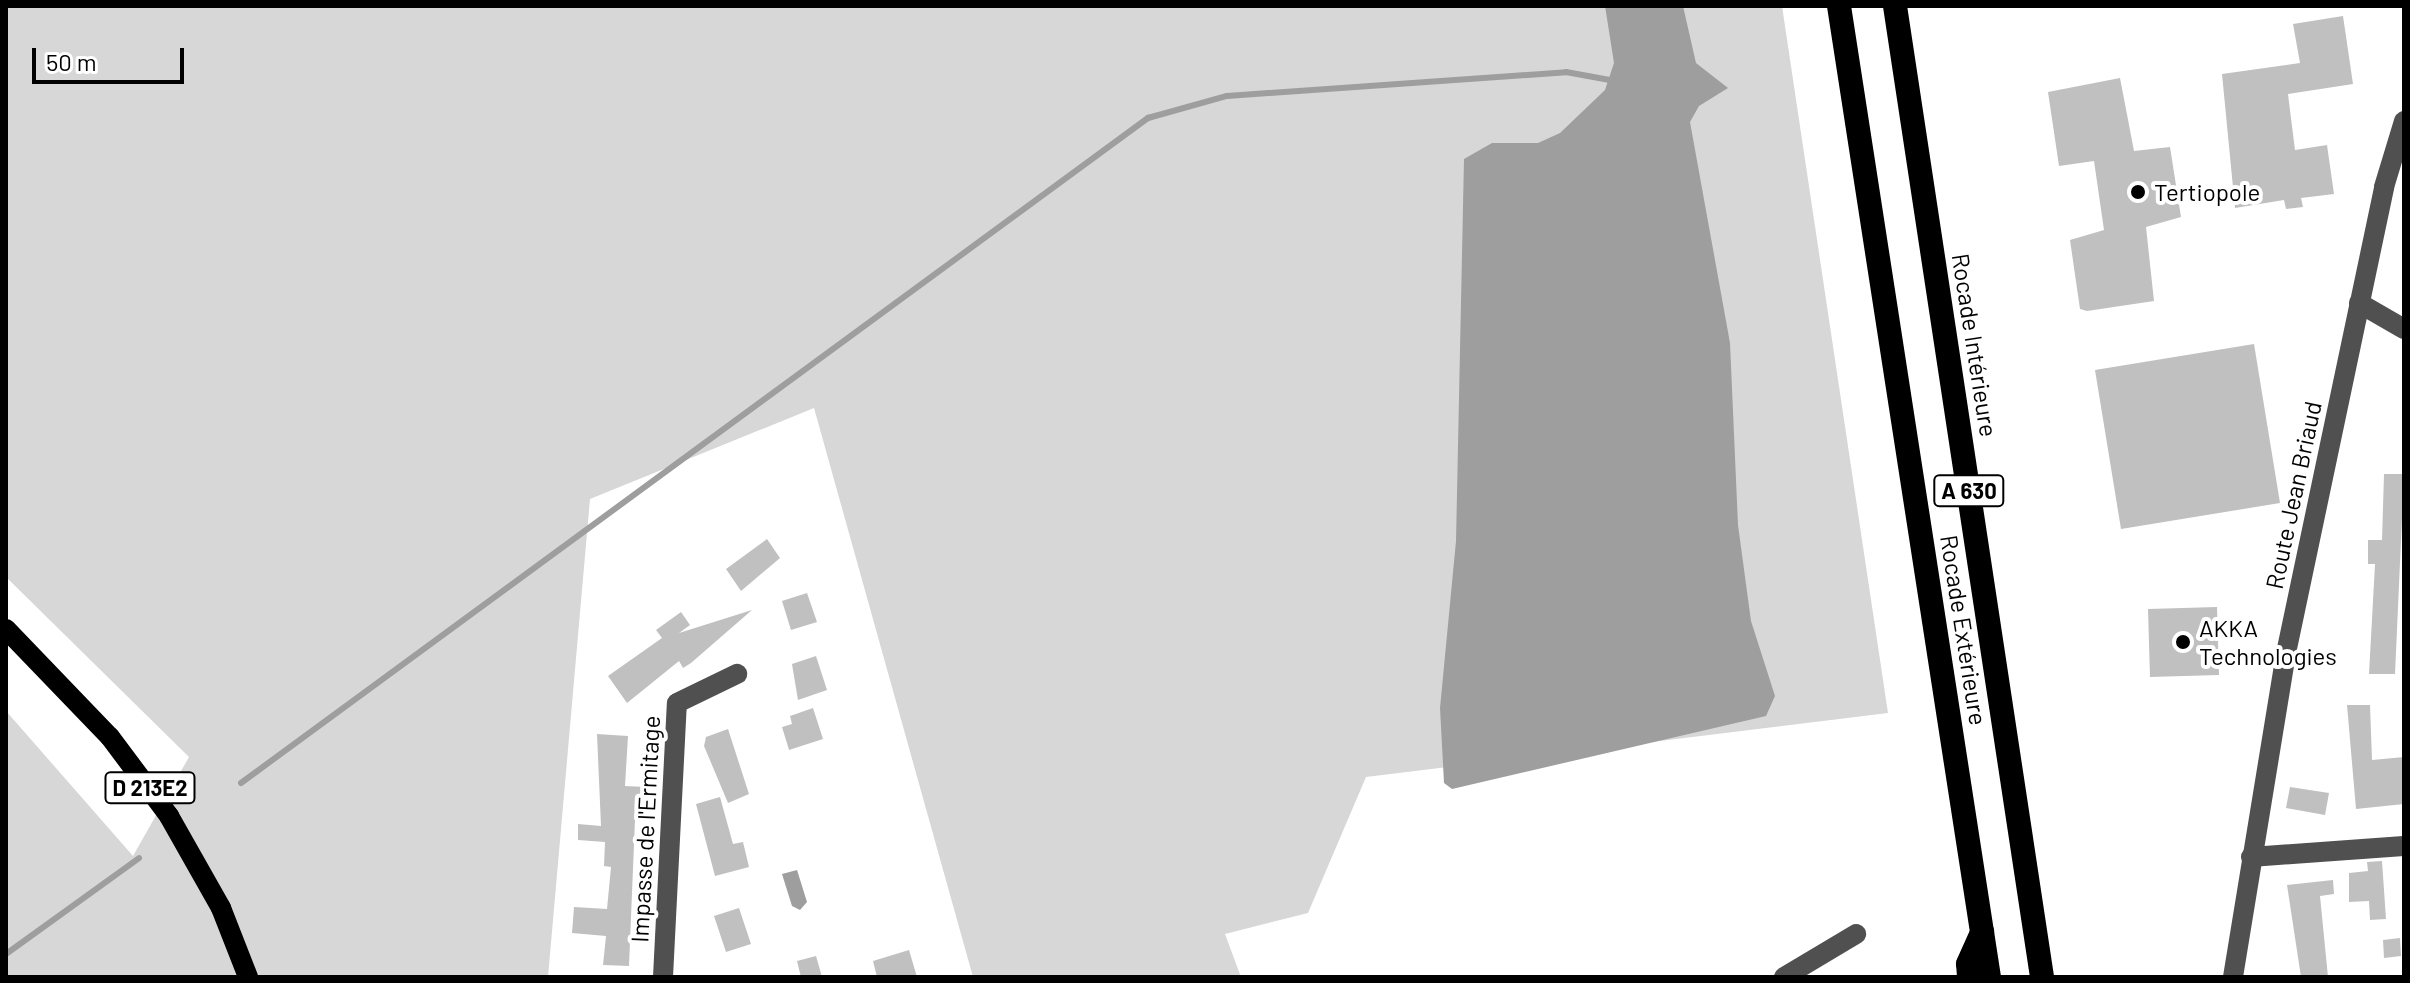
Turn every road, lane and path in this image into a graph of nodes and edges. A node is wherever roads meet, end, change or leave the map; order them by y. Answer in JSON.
{"nodes":[{"id":1,"x":1839,"y":6,"type":"edge"},
{"id":2,"x":1895,"y":6,"type":"edge"},
{"id":3,"x":2404,"y":121,"type":"edge"},
{"id":4,"x":2359,"y":303,"type":"junction"},
{"id":5,"x":2404,"y":329,"type":"edge"},
{"id":6,"x":6,"y":629,"type":"edge"},
{"id":7,"x":737,"y":674,"type":"dead end"},
{"id":8,"x":2404,"y":846,"type":"edge"},
{"id":9,"x":2251,"y":857,"type":"junction"},
{"id":10,"x":1982,"y":932,"type":"junction"},
{"id":11,"x":1856,"y":934,"type":"dead end"},
{"id":12,"x":248,"y":977,"type":"edge"},
{"id":13,"x":663,"y":977,"type":"edge"},
{"id":14,"x":1784,"y":977,"type":"edge"},
{"id":15,"x":1969,"y":977,"type":"edge"},
{"id":16,"x":1989,"y":977,"type":"edge"},
{"id":17,"x":2042,"y":977,"type":"edge"},
{"id":18,"x":2233,"y":977,"type":"edge"}],
"edges":[{"from":1,"to":10,"type":"highway","name":"Rocade Extérieure","number":"A 630"},
{"from":2,"to":17,"type":"highway","name":"Rocade Intérieure","number":"A 630"},
{"from":3,"to":4,"type":"street","name":"Route Jean Briaud"},
{"from":4,"to":5,"type":"street"},
{"from":4,"to":9,"type":"street","name":"Route Jean Briaud"},
{"from":6,"to":12,"type":"main road","number":"D 213E2"},
{"from":7,"to":13,"type":"street","name":"Impasse de l'Ermitage"},
{"from":8,"to":9,"type":"street"},
{"from":9,"to":18,"type":"street","name":"Route Jean Briaud"},
{"from":10,"to":15,"type":"highway"},
{"from":10,"to":16,"type":"highway","name":"Rocade Extérieure","number":"A 630"},
{"from":11,"to":14,"type":"street"}]}
